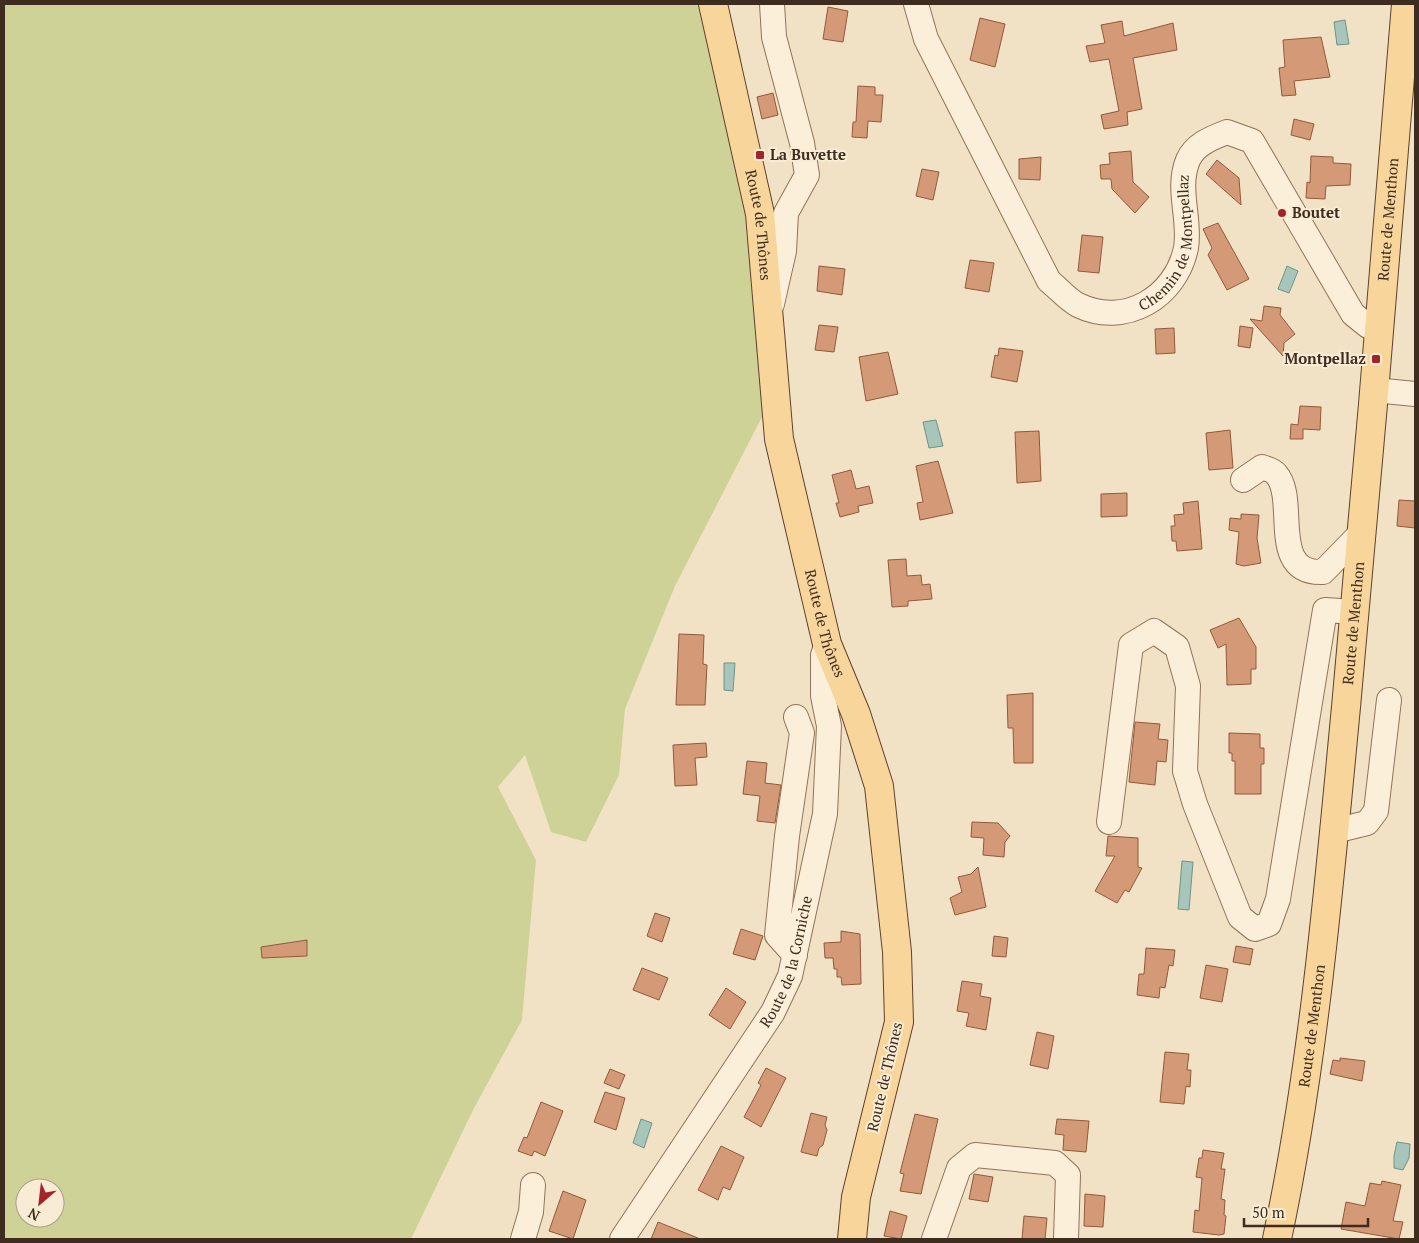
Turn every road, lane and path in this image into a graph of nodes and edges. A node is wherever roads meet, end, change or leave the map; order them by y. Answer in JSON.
{"nodes":[{"id":1,"x":714,"y":4,"type":"edge"},
{"id":2,"x":772,"y":4,"type":"edge"},
{"id":3,"x":916,"y":4,"type":"edge"},
{"id":4,"x":1406,"y":4,"type":"edge"},
{"id":5,"x":758,"y":203,"type":"junction"},
{"id":6,"x":786,"y":213,"type":"junction"},
{"id":7,"x":769,"y":318,"type":"junction"},
{"id":8,"x":1379,"y":329,"type":"junction"},
{"id":9,"x":1374,"y":390,"type":"junction"},
{"id":10,"x":1415,"y":394,"type":"edge"},
{"id":11,"x":1243,"y":480,"type":"dead end"},
{"id":12,"x":1362,"y":532,"type":"junction"},
{"id":13,"x":1355,"y":612,"type":"junction"},
{"id":14,"x":827,"y":644,"type":"junction"},
{"id":15,"x":1389,"y":700,"type":"dead end"},
{"id":16,"x":796,"y":716,"type":"dead end"},
{"id":17,"x":1109,"y":822,"type":"dead end"},
{"id":18,"x":1334,"y":831,"type":"junction"},
{"id":19,"x":795,"y":955,"type":"junction"},
{"id":20,"x":533,"y":1185,"type":"dead end"},
{"id":21,"x":523,"y":1239,"type":"edge"},
{"id":22,"x":622,"y":1239,"type":"edge"},
{"id":23,"x":852,"y":1239,"type":"edge"},
{"id":24,"x":934,"y":1239,"type":"edge"},
{"id":25,"x":1066,"y":1239,"type":"edge"},
{"id":26,"x":1277,"y":1239,"type":"edge"}],
"edges":[{"from":1,"to":5,"type":"main road","name":"Route de Thônes"},
{"from":2,"to":6,"type":"street"},
{"from":3,"to":8,"type":"street","name":"Chemin de Montpellaz"},
{"from":4,"to":8,"type":"main road","name":"Route de Menthon"},
{"from":5,"to":6,"type":"street"},
{"from":5,"to":7,"type":"main road","name":"Route de Thônes"},
{"from":6,"to":7,"type":"street"},
{"from":7,"to":14,"type":"main road","name":"Route de Thônes"},
{"from":8,"to":9,"type":"main road","name":"Route de Menthon"},
{"from":9,"to":10,"type":"street"},
{"from":9,"to":12,"type":"main road","name":"Route de Menthon"},
{"from":11,"to":12,"type":"street"},
{"from":12,"to":13,"type":"main road","name":"Route de Menthon"},
{"from":13,"to":17,"type":"street"},
{"from":13,"to":18,"type":"main road","name":"Route de Menthon"},
{"from":14,"to":19,"type":"street","name":"Route de la Corniche"},
{"from":14,"to":23,"type":"main road","name":"Route de Thônes"},
{"from":15,"to":18,"type":"street"},
{"from":16,"to":19,"type":"street"},
{"from":18,"to":26,"type":"main road","name":"Route de Menthon"},
{"from":19,"to":22,"type":"street","name":"Route de la Corniche"},
{"from":20,"to":21,"type":"street"},
{"from":24,"to":25,"type":"street"}]}
